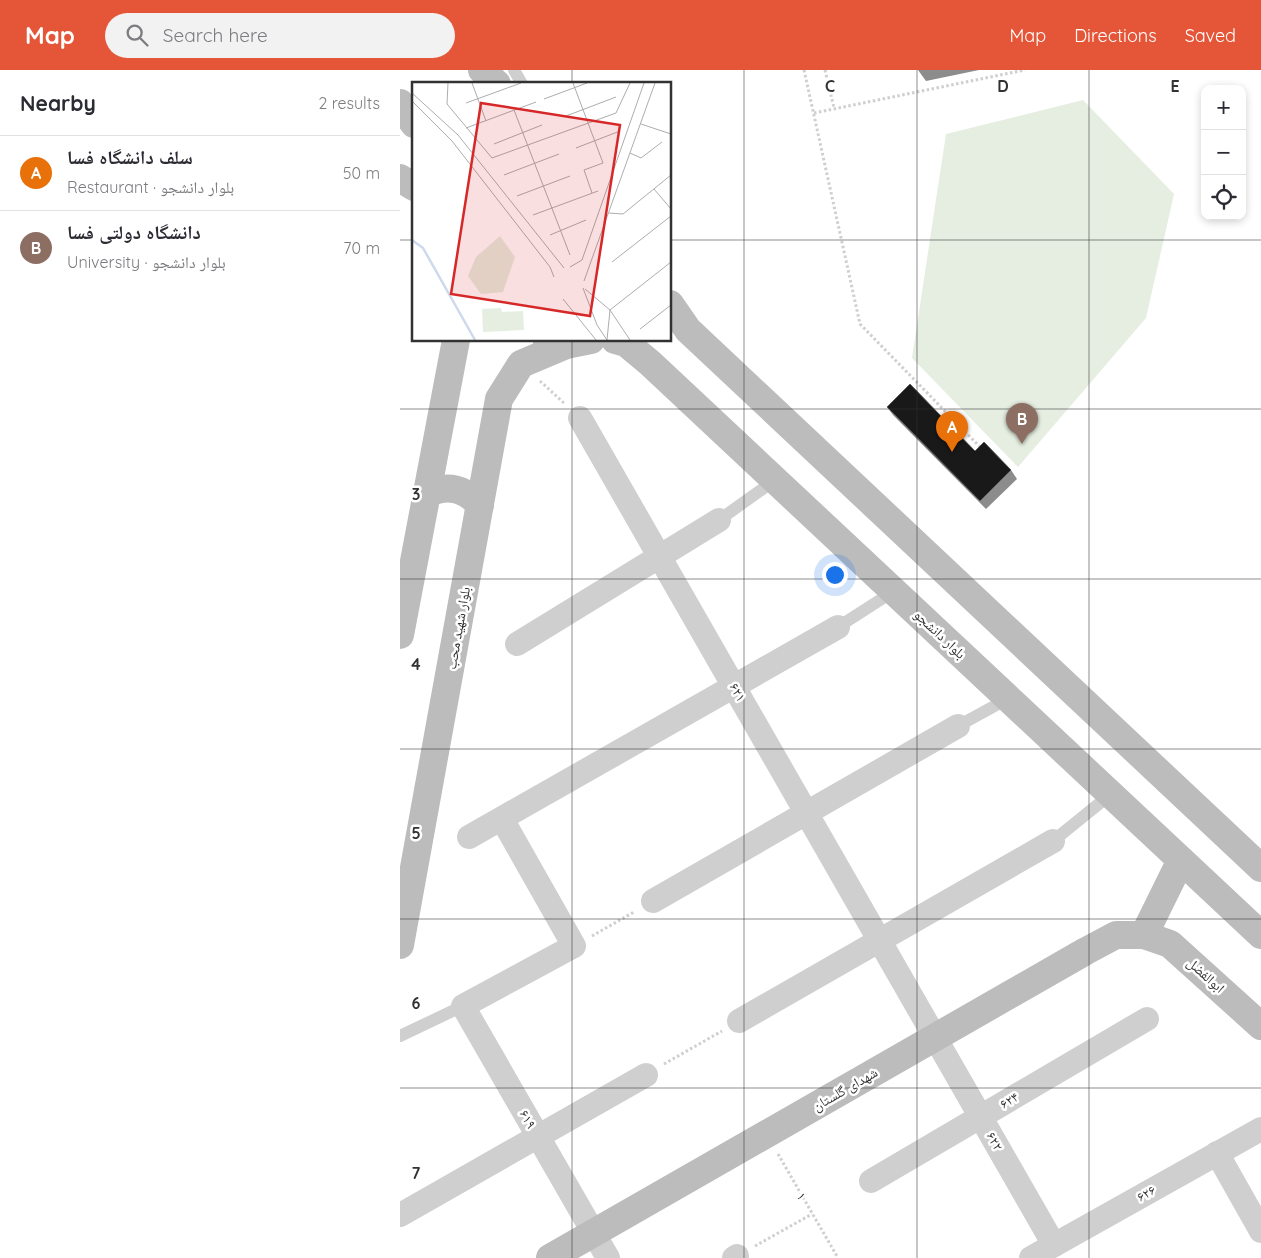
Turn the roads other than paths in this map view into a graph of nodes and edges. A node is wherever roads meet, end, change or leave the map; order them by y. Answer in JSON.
{"nodes":[{"id":1,"x":482,"y":70,"type":"edge"},
{"id":2,"x":514,"y":70,"type":"edge"},
{"id":3,"x":495,"y":82,"type":"edge"},
{"id":4,"x":521,"y":82,"type":"edge"},
{"id":5,"x":400,"y":103,"type":"edge"},
{"id":6,"x":412,"y":121,"type":"edge"},
{"id":7,"x":400,"y":178,"type":"edge"},
{"id":8,"x":412,"y":185,"type":"edge"},
{"id":9,"x":671,"y":305,"type":"edge"},
{"id":10,"x":456,"y":341,"type":"edge"},
{"id":11,"x":556,"y":341,"type":"edge"},
{"id":12,"x":619,"y":341,"type":"edge"},
{"id":13,"x":579,"y":342,"type":"edge"},
{"id":14,"x":580,"y":418,"type":"road end"},
{"id":15,"x":775,"y":480,"type":"junction"},
{"id":16,"x":427,"y":494,"type":"junction"},
{"id":17,"x":480,"y":506,"type":"junction"},
{"id":18,"x":719,"y":520,"type":"joint"},
{"id":19,"x":660,"y":556,"type":"junction"},
{"id":20,"x":894,"y":591,"type":"junction"},
{"id":21,"x":838,"y":627,"type":"joint"},
{"id":22,"x":400,"y":635,"type":"edge"},
{"id":23,"x":517,"y":644,"type":"dead end"},
{"id":24,"x":735,"y":686,"type":"junction"},
{"id":25,"x":1008,"y":698,"type":"junction"},
{"id":26,"x":958,"y":726,"type":"joint"},
{"id":27,"x":1111,"y":794,"type":"junction"},
{"id":28,"x":807,"y":813,"type":"junction"},
{"id":29,"x":502,"y":819,"type":"junction"},
{"id":30,"x":470,"y":837,"type":"dead end"},
{"id":31,"x":1053,"y":841,"type":"joint"},
{"id":32,"x":1181,"y":860,"type":"junction"},
{"id":33,"x":1261,"y":868,"type":"edge"},
{"id":34,"x":654,"y":901,"type":"road end"},
{"id":35,"x":1144,"y":935,"type":"junction"},
{"id":36,"x":1261,"y":935,"type":"edge"},
{"id":37,"x":881,"y":940,"type":"junction"},
{"id":38,"x":400,"y":946,"type":"edge"},
{"id":39,"x":463,"y":1006,"type":"junction"},
{"id":40,"x":1147,"y":1018,"type":"dead end"},
{"id":41,"x":739,"y":1021,"type":"road end"},
{"id":42,"x":1261,"y":1026,"type":"edge"},
{"id":43,"x":400,"y":1036,"type":"edge"},
{"id":44,"x":936,"y":1036,"type":"junction"},
{"id":45,"x":646,"y":1075,"type":"road end"},
{"id":46,"x":981,"y":1116,"type":"junction"},
{"id":47,"x":1261,"y":1129,"type":"edge"},
{"id":48,"x":538,"y":1136,"type":"junction"},
{"id":49,"x":1218,"y":1153,"type":"junction"},
{"id":50,"x":871,"y":1181,"type":"dead end"},
{"id":51,"x":400,"y":1215,"type":"edge"},
{"id":52,"x":1261,"y":1231,"type":"edge"},
{"id":53,"x":594,"y":1232,"type":"junction"},
{"id":54,"x":1054,"y":1245,"type":"junction"},
{"id":55,"x":550,"y":1258,"type":"edge"},
{"id":56,"x":608,"y":1258,"type":"edge"},
{"id":57,"x":1031,"y":1258,"type":"edge"}],
"edges":[{"from":1,"to":3,"type":"main road"},
{"from":2,"to":4,"type":"lane"},
{"from":5,"to":6,"type":"main road"},
{"from":7,"to":8,"type":"main road"},
{"from":9,"to":33,"type":"main road"},
{"from":10,"to":16,"type":"main road"},
{"from":11,"to":13,"type":"main road"},
{"from":12,"to":15,"type":"main road","name":"بلوار دانشجو"},
{"from":13,"to":17,"type":"main road","name":"بلوار شهید محب"},
{"from":14,"to":19,"type":"street","name":"۶۲۱"},
{"from":15,"to":18,"type":"lane"},
{"from":15,"to":20,"type":"main road","name":"بلوار دانشجو"},
{"from":16,"to":17,"type":"main road"},
{"from":16,"to":22,"type":"main road"},
{"from":17,"to":38,"type":"main road","name":"بلوار شهید محب"},
{"from":18,"to":19,"type":"street"},
{"from":19,"to":23,"type":"street"},
{"from":19,"to":24,"type":"street","name":"۶۲۱"},
{"from":20,"to":21,"type":"lane"},
{"from":20,"to":25,"type":"main road","name":"بلوار دانشجو"},
{"from":21,"to":24,"type":"street"},
{"from":24,"to":28,"type":"street","name":"۶۲۱"},
{"from":24,"to":29,"type":"street"},
{"from":25,"to":26,"type":"lane"},
{"from":25,"to":27,"type":"main road","name":"بلوار دانشجو"},
{"from":26,"to":28,"type":"street"},
{"from":27,"to":31,"type":"lane"},
{"from":27,"to":32,"type":"main road","name":"بلوار دانشجو"},
{"from":28,"to":34,"type":"street"},
{"from":28,"to":37,"type":"street","name":"۶۲۱"},
{"from":29,"to":30,"type":"street"},
{"from":29,"to":39,"type":"street"},
{"from":31,"to":37,"type":"street"},
{"from":32,"to":35,"type":"main road"},
{"from":32,"to":36,"type":"main road","name":"بلوار دانشجو"},
{"from":35,"to":42,"type":"main road","name":"ابوالفضل"},
{"from":35,"to":44,"type":"main road","name":"شهدای گلستان"},
{"from":37,"to":41,"type":"street"},
{"from":37,"to":44,"type":"street","name":"۶۲۱"},
{"from":39,"to":43,"type":"lane"},
{"from":39,"to":48,"type":"street","name":"۶۱۹"},
{"from":40,"to":46,"type":"street","name":"۶۲۴"},
{"from":44,"to":46,"type":"street","name":"۶۲۲"},
{"from":44,"to":53,"type":"main road","name":"شهدای گلستان"},
{"from":45,"to":48,"type":"street"},
{"from":46,"to":50,"type":"street","name":"۶۲۴"},
{"from":46,"to":54,"type":"street","name":"۶۲۲"},
{"from":47,"to":49,"type":"street","name":"۶۲۶"},
{"from":48,"to":51,"type":"street"},
{"from":48,"to":53,"type":"street","name":"۶۱۹"},
{"from":49,"to":52,"type":"street"},
{"from":49,"to":54,"type":"street","name":"۶۲۶"},
{"from":53,"to":55,"type":"main road","name":"شهدای گلستان"},
{"from":53,"to":56,"type":"street","name":"۶۱۹"},
{"from":54,"to":57,"type":"street","name":"۶۲۶"}]}
